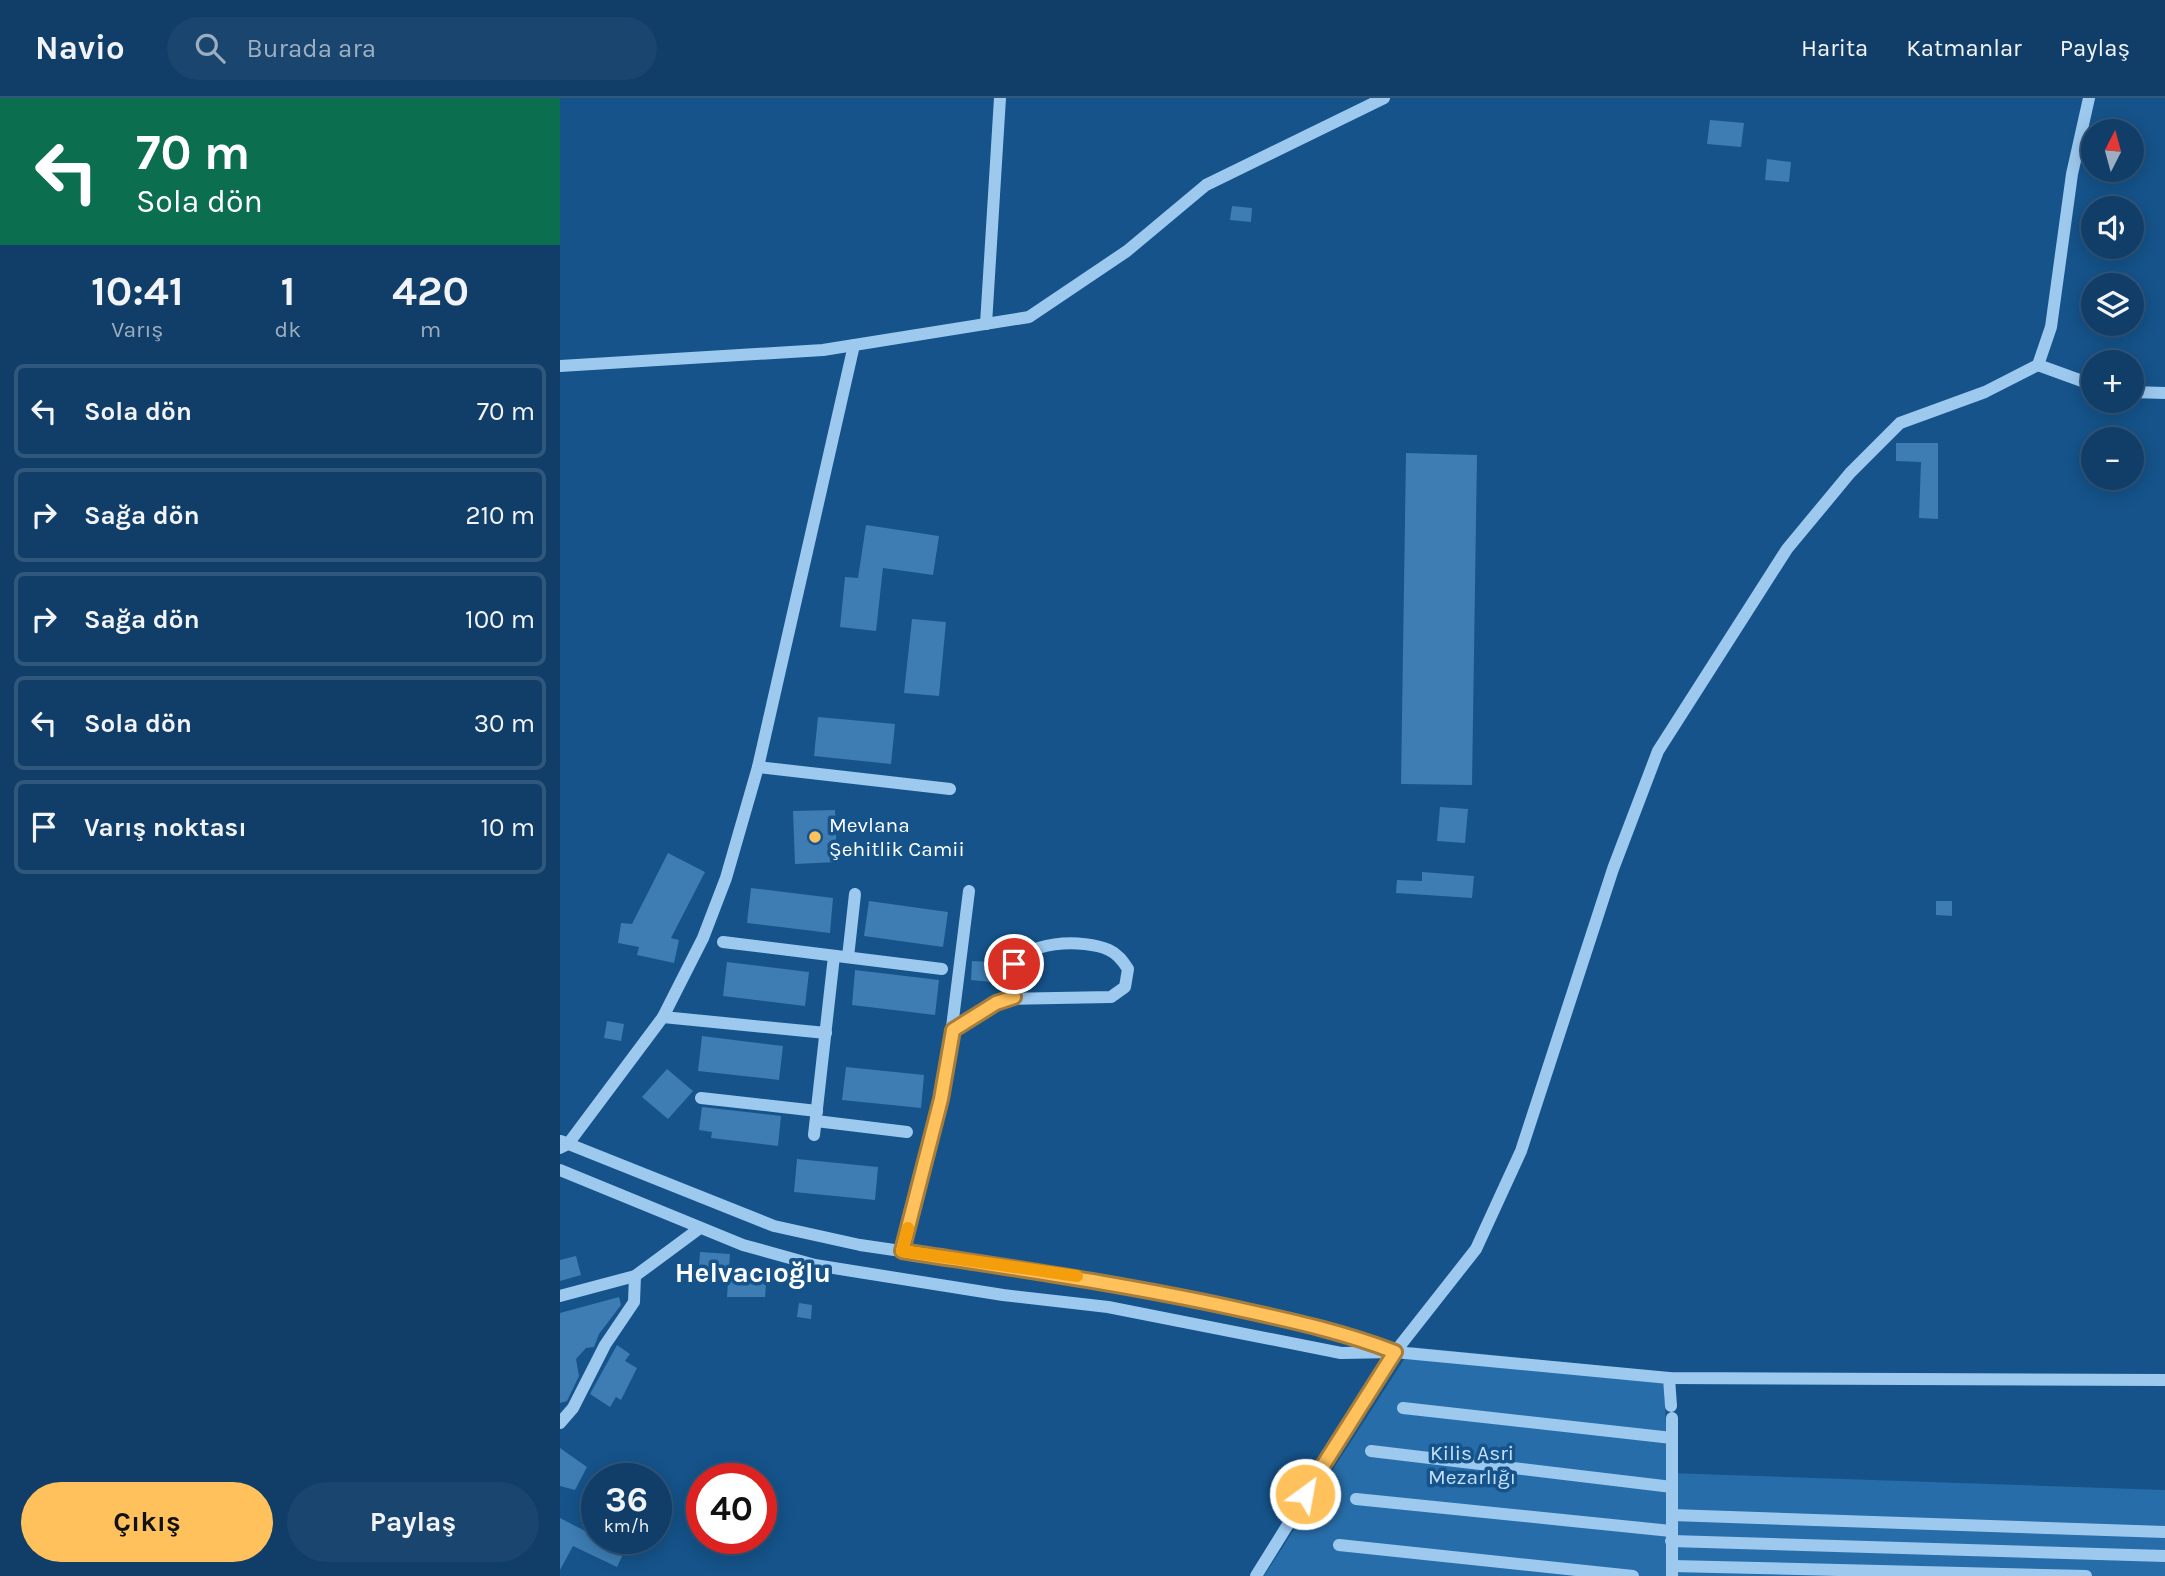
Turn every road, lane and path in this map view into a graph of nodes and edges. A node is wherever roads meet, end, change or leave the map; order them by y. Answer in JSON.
{"nodes":[{"id":1,"x":1000,"y":98,"type":"edge"},
{"id":2,"x":1384,"y":98,"type":"edge"},
{"id":3,"x":2089,"y":98,"type":"edge"},
{"id":4,"x":986,"y":324,"type":"junction"},
{"id":5,"x":854,"y":345,"type":"junction"},
{"id":6,"x":2038,"y":365,"type":"junction"},
{"id":7,"x":560,"y":366,"type":"edge"},
{"id":8,"x":2081,"y":381,"type":"edge"},
{"id":9,"x":2144,"y":392,"type":"edge"},
{"id":10,"x":2165,"y":393,"type":"edge"},
{"id":11,"x":758,"y":767,"type":"junction"},
{"id":12,"x":950,"y":789,"type":"dead end"},
{"id":13,"x":969,"y":891,"type":"dead end"},
{"id":14,"x":855,"y":894,"type":"dead end"},
{"id":15,"x":723,"y":942,"type":"dead end"},
{"id":16,"x":834,"y":956,"type":"junction"},
{"id":17,"x":848,"y":957,"type":"junction"},
{"id":18,"x":942,"y":969,"type":"dead end"},
{"id":19,"x":1014,"y":997,"type":"junction"},
{"id":20,"x":663,"y":1017,"type":"junction"},
{"id":21,"x":953,"y":1030,"type":"junction"},
{"id":22,"x":826,"y":1033,"type":"junction"},
{"id":23,"x":701,"y":1098,"type":"dead end"},
{"id":24,"x":816,"y":1116,"type":"junction"},
{"id":25,"x":907,"y":1132,"type":"dead end"},
{"id":26,"x":814,"y":1135,"type":"dead end"},
{"id":27,"x":563,"y":1144,"type":"edge"},
{"id":28,"x":560,"y":1170,"type":"edge"},
{"id":29,"x":700,"y":1228,"type":"junction"},
{"id":30,"x":902,"y":1251,"type":"junction"},
{"id":31,"x":635,"y":1276,"type":"junction"},
{"id":32,"x":560,"y":1296,"type":"edge"},
{"id":33,"x":1395,"y":1352,"type":"junction"},
{"id":34,"x":1670,"y":1378,"type":"junction"},
{"id":35,"x":2165,"y":1380,"type":"edge"},
{"id":36,"x":1404,"y":1408,"type":"dead end"},
{"id":37,"x":561,"y":1421,"type":"edge"},
{"id":38,"x":1672,"y":1438,"type":"junction"},
{"id":39,"x":1371,"y":1451,"type":"dead end"},
{"id":40,"x":1672,"y":1486,"type":"junction"},
{"id":41,"x":1356,"y":1499,"type":"dead end"},
{"id":42,"x":1672,"y":1515,"type":"junction"},
{"id":43,"x":2165,"y":1532,"type":"edge"},
{"id":44,"x":1671,"y":1536,"type":"junction"},
{"id":45,"x":1339,"y":1545,"type":"dead end"},
{"id":46,"x":2165,"y":1556,"type":"edge"},
{"id":47,"x":1672,"y":1571,"type":"edge"},
{"id":48,"x":1256,"y":1576,"type":"edge"},
{"id":49,"x":1633,"y":1576,"type":"edge"},
{"id":50,"x":2087,"y":1576,"type":"edge"}],
"edges":[{"from":1,"to":4,"type":"street"},
{"from":2,"to":4,"type":"street"},
{"from":3,"to":6,"type":"street"},
{"from":4,"to":5,"type":"street"},
{"from":5,"to":7,"type":"street"},
{"from":5,"to":11,"type":"street"},
{"from":6,"to":8,"type":"street"},
{"from":6,"to":33,"type":"street"},
{"from":9,"to":10,"type":"street"},
{"from":11,"to":12,"type":"street"},
{"from":11,"to":20,"type":"street"},
{"from":13,"to":21,"type":"street"},
{"from":14,"to":17,"type":"street"},
{"from":15,"to":16,"type":"street"},
{"from":16,"to":17,"type":"street"},
{"from":16,"to":22,"type":"street"},
{"from":17,"to":18,"type":"street"},
{"from":19,"to":19,"type":"street"},
{"from":19,"to":21,"type":"street"},
{"from":20,"to":22,"type":"street"},
{"from":20,"to":27,"type":"street"},
{"from":21,"to":30,"type":"street"},
{"from":22,"to":24,"type":"street"},
{"from":23,"to":24,"type":"street"},
{"from":24,"to":25,"type":"street"},
{"from":24,"to":26,"type":"street"},
{"from":27,"to":30,"type":"street"},
{"from":28,"to":29,"type":"street"},
{"from":29,"to":31,"type":"street"},
{"from":29,"to":33,"type":"street"},
{"from":30,"to":33,"type":"street"},
{"from":31,"to":32,"type":"street"},
{"from":31,"to":37,"type":"street"},
{"from":33,"to":34,"type":"street"},
{"from":33,"to":48,"type":"street"},
{"from":34,"to":35,"type":"street"},
{"from":34,"to":38,"type":"street"},
{"from":36,"to":38,"type":"street"},
{"from":38,"to":40,"type":"street"},
{"from":39,"to":40,"type":"street"},
{"from":40,"to":42,"type":"street"},
{"from":41,"to":44,"type":"street"},
{"from":42,"to":43,"type":"street"},
{"from":42,"to":44,"type":"street"},
{"from":44,"to":46,"type":"street"},
{"from":44,"to":47,"type":"street"},
{"from":45,"to":49,"type":"street"},
{"from":47,"to":50,"type":"street"}]}
